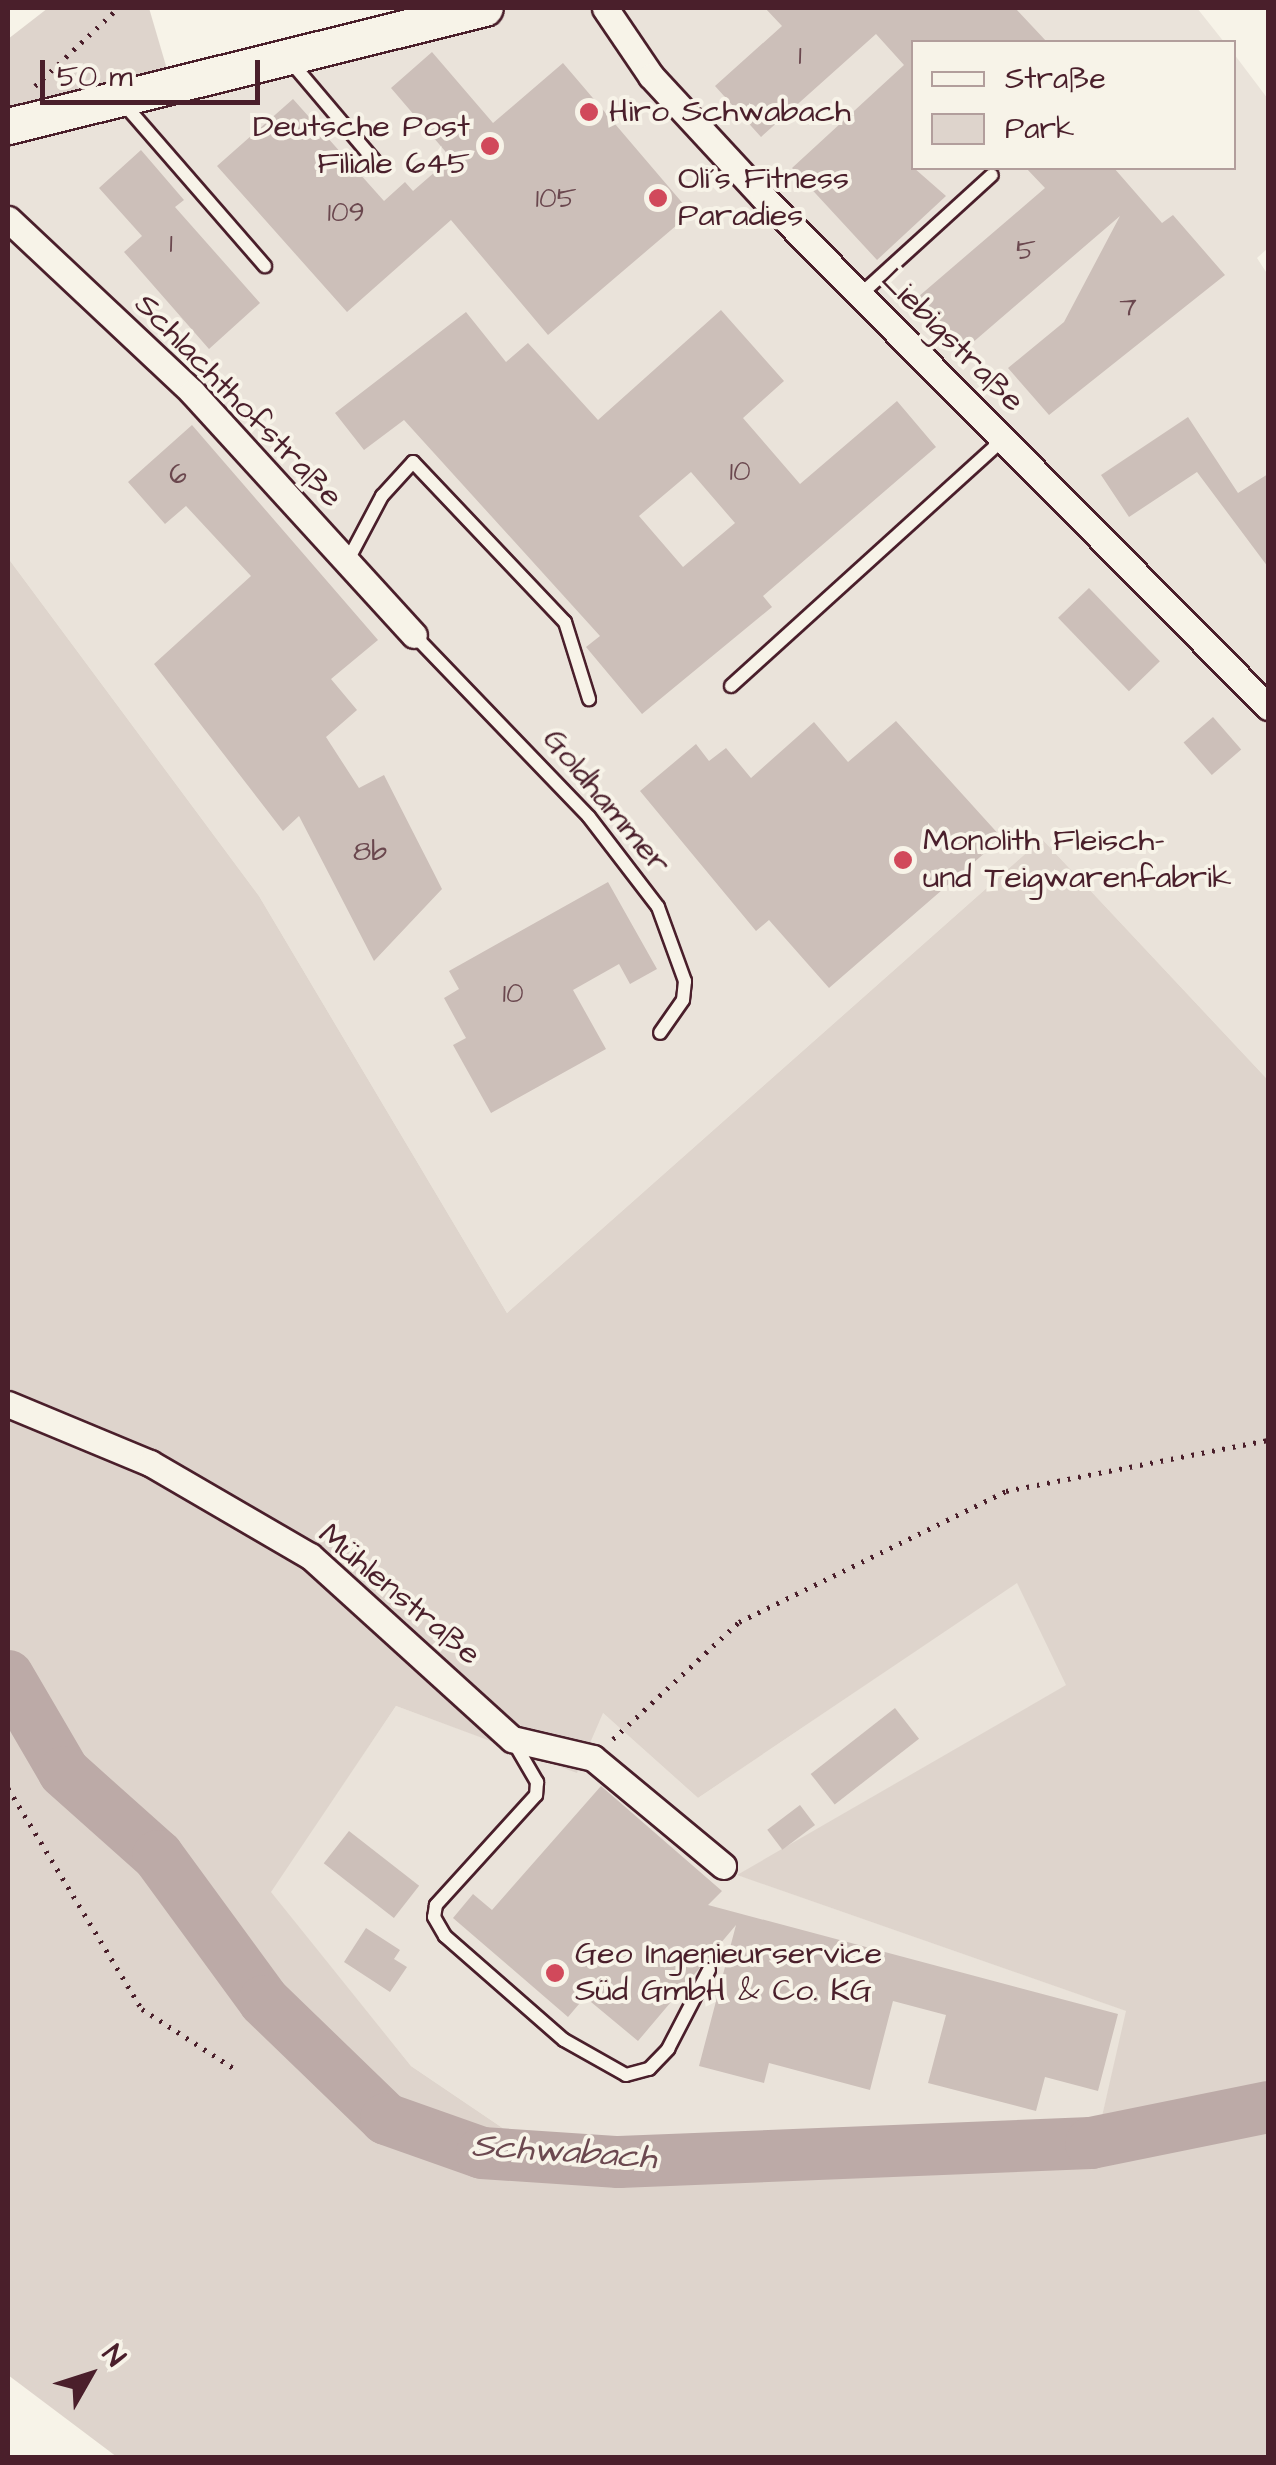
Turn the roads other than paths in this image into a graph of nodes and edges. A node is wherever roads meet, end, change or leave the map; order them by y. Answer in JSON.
{"nodes":[{"id":1,"x":485,"y":8,"type":"edge"},
{"id":2,"x":605,"y":8,"type":"edge"},
{"id":3,"x":286,"y":57,"type":"junction"},
{"id":4,"x":119,"y":98,"type":"junction"},
{"id":5,"x":14,"y":112,"type":"edge"},
{"id":6,"x":378,"y":166,"type":"dead end"},
{"id":7,"x":992,"y":175,"type":"dead end"},
{"id":8,"x":8,"y":219,"type":"edge"},
{"id":9,"x":266,"y":266,"type":"dead end"},
{"id":10,"x":860,"y":296,"type":"junction"},
{"id":11,"x":1003,"y":439,"type":"junction"},
{"id":12,"x":347,"y":562,"type":"junction"},
{"id":13,"x":414,"y":635,"type":"joint"},
{"id":14,"x":731,"y":686,"type":"dead end"},
{"id":15,"x":589,"y":698,"type":"dead end"},
{"id":16,"x":1268,"y":707,"type":"edge"},
{"id":17,"x":660,"y":1033,"type":"dead end"},
{"id":18,"x":8,"y":1404,"type":"edge"},
{"id":19,"x":512,"y":1739,"type":"junction"},
{"id":20,"x":723,"y":1866,"type":"dead end"},
{"id":21,"x":709,"y":1970,"type":"dead end"}],
"edges":[{"from":1,"to":3,"type":"street"},
{"from":2,"to":10,"type":"street","name":"Liebigstraße"},
{"from":3,"to":4,"type":"street"},
{"from":3,"to":6,"type":"lane"},
{"from":4,"to":5,"type":"street"},
{"from":4,"to":9,"type":"lane"},
{"from":7,"to":10,"type":"lane"},
{"from":8,"to":12,"type":"street","name":"Schlachthofstraße"},
{"from":10,"to":11,"type":"street","name":"Liebigstraße"},
{"from":11,"to":14,"type":"lane"},
{"from":11,"to":16,"type":"street","name":"Liebigstraße"},
{"from":12,"to":13,"type":"street","name":"Schlachthofstraße"},
{"from":12,"to":15,"type":"lane"},
{"from":13,"to":17,"type":"lane","name":"Goldhammer"},
{"from":18,"to":19,"type":"street","name":"Mühlenstraße"},
{"from":19,"to":20,"type":"street","name":"Mühlenstraße"},
{"from":19,"to":21,"type":"lane"}]}
